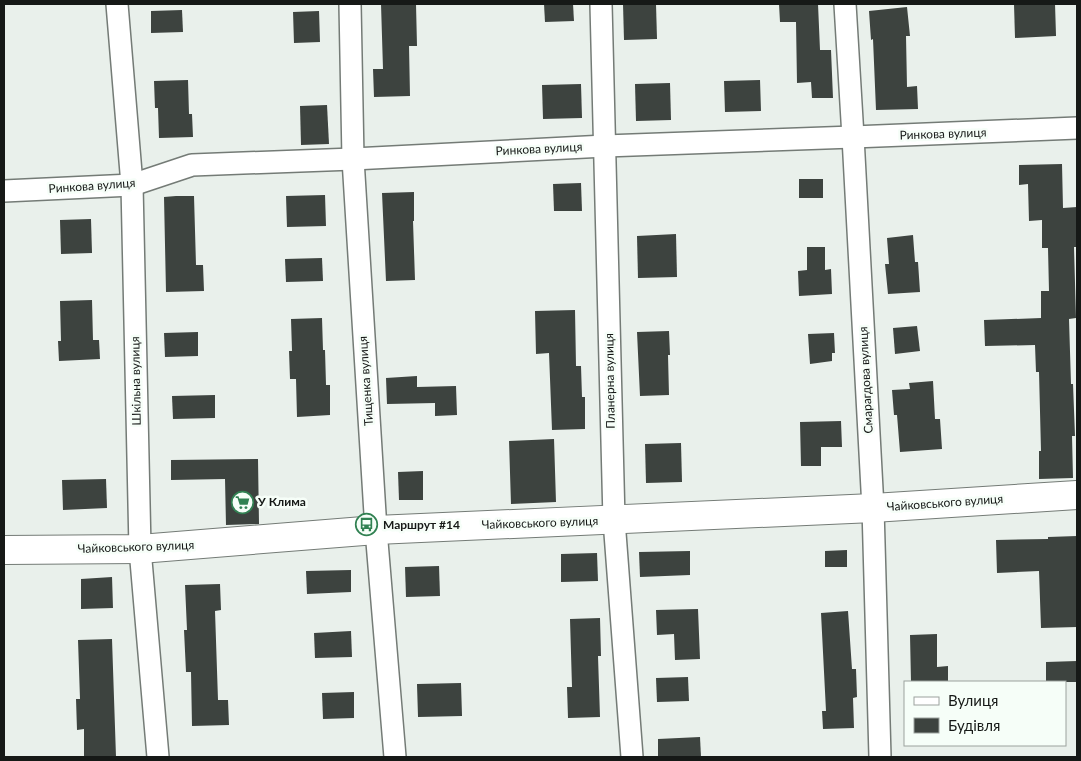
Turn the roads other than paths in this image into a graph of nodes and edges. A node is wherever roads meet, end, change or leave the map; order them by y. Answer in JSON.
{"nodes":[{"id":1,"x":117,"y":4,"type":"edge"},
{"id":2,"x":350,"y":4,"type":"edge"},
{"id":3,"x":601,"y":4,"type":"edge"},
{"id":4,"x":845,"y":4,"type":"edge"},
{"id":5,"x":1077,"y":128,"type":"edge"},
{"id":6,"x":854,"y":138,"type":"junction"},
{"id":7,"x":605,"y":146,"type":"junction"},
{"id":8,"x":353,"y":159,"type":"junction"},
{"id":9,"x":132,"y":185,"type":"junction"},
{"id":10,"x":4,"y":191,"type":"edge"},
{"id":11,"x":1077,"y":495,"type":"edge"},
{"id":12,"x":872,"y":508,"type":"junction"},
{"id":13,"x":614,"y":520,"type":"junction"},
{"id":14,"x":376,"y":530,"type":"junction"},
{"id":15,"x":140,"y":549,"type":"junction"},
{"id":16,"x":4,"y":550,"type":"edge"},
{"id":17,"x":158,"y":757,"type":"edge"},
{"id":18,"x":395,"y":757,"type":"edge"},
{"id":19,"x":632,"y":757,"type":"edge"},
{"id":20,"x":880,"y":757,"type":"edge"}],
"edges":[{"from":1,"to":9,"type":"street","name":"Шкільна вулиця"},
{"from":2,"to":8,"type":"street","name":"Тищенка вулиця"},
{"from":3,"to":7,"type":"street","name":"Планерна вулиця"},
{"from":4,"to":6,"type":"street","name":"Смарагдова вулиця"},
{"from":5,"to":6,"type":"street","name":"Ринкова вулиця"},
{"from":6,"to":7,"type":"street","name":"Ринкова вулиця"},
{"from":6,"to":12,"type":"street","name":"Смарагдова вулиця"},
{"from":7,"to":8,"type":"street","name":"Ринкова вулиця"},
{"from":7,"to":13,"type":"street","name":"Планерна вулиця"},
{"from":8,"to":9,"type":"street","name":"Ринкова вулиця"},
{"from":8,"to":14,"type":"street","name":"Тищенка вулиця"},
{"from":9,"to":10,"type":"street","name":"Ринкова вулиця"},
{"from":9,"to":15,"type":"street","name":"Шкільна вулиця"},
{"from":11,"to":12,"type":"street","name":"Чайковського вулиця"},
{"from":12,"to":13,"type":"street","name":"Чайковського вулиця"},
{"from":12,"to":20,"type":"street","name":"Смарагдова вулиця"},
{"from":13,"to":14,"type":"street","name":"Чайковського вулиця"},
{"from":13,"to":19,"type":"street","name":"Планерна вулиця"},
{"from":14,"to":15,"type":"street","name":"Чайковського вулиця"},
{"from":14,"to":18,"type":"street","name":"Тищенка вулиця"},
{"from":15,"to":16,"type":"street","name":"Чайковського вулиця"},
{"from":15,"to":17,"type":"street","name":"Шкільна вулиця"}]}
